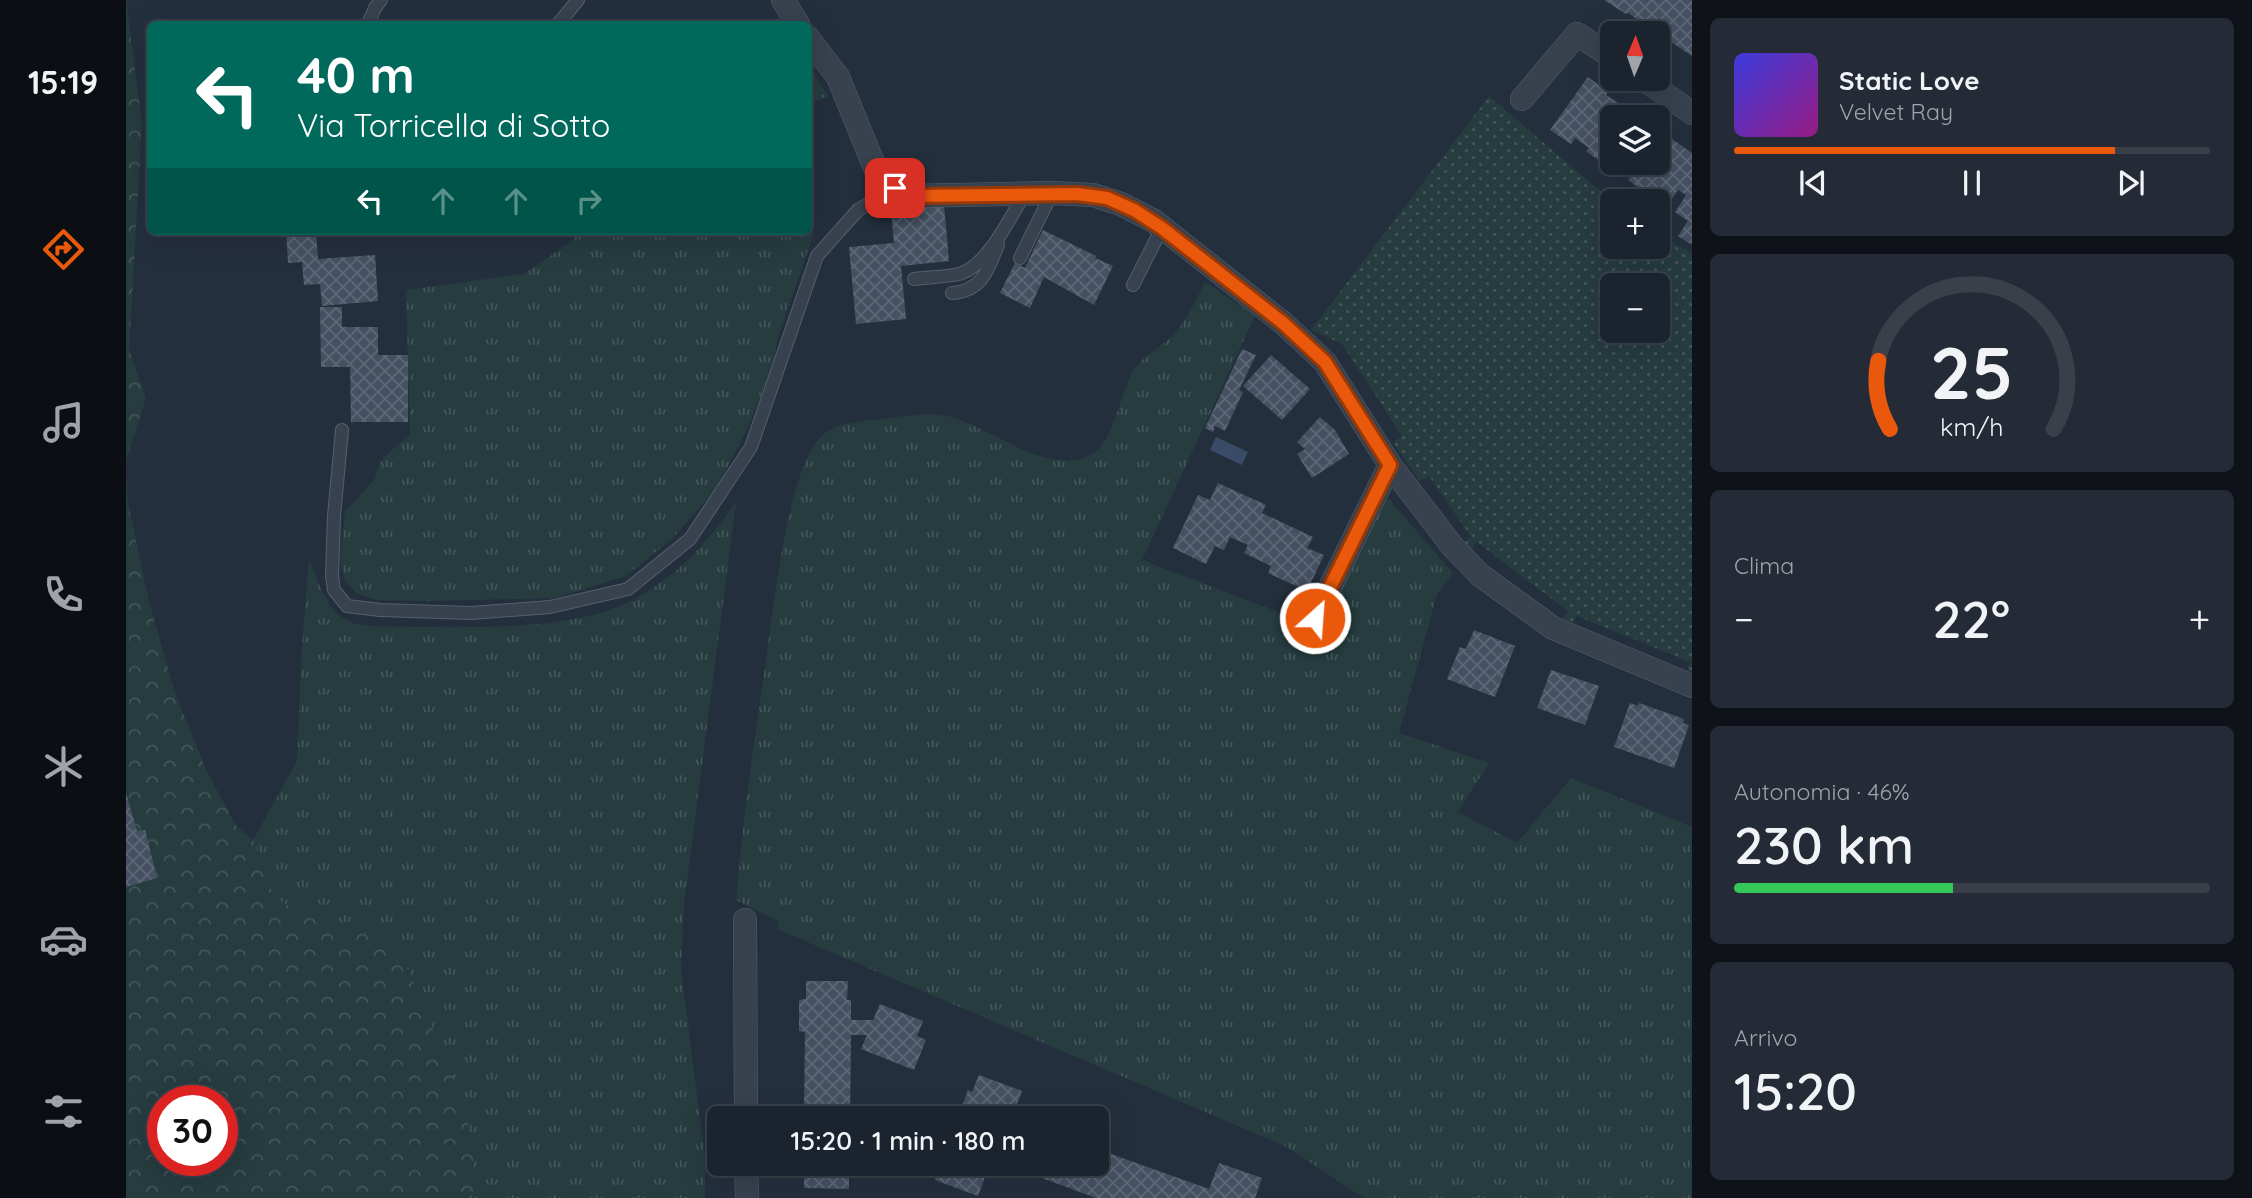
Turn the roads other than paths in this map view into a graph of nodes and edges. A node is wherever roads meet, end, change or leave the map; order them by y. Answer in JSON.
{"nodes":[{"id":1,"x":381,"y":0,"type":"edge"},
{"id":2,"x":578,"y":0,"type":"edge"},
{"id":3,"x":783,"y":0,"type":"edge"},
{"id":4,"x":369,"y":21,"type":"edge"},
{"id":5,"x":560,"y":21,"type":"edge"},
{"id":6,"x":796,"y":21,"type":"edge"},
{"id":7,"x":812,"y":43,"type":"edge"},
{"id":8,"x":1600,"y":49,"type":"edge"},
{"id":9,"x":1660,"y":91,"type":"edge"},
{"id":10,"x":1522,"y":99,"type":"dead end"},
{"id":11,"x":1692,"y":113,"type":"edge"},
{"id":12,"x":895,"y":188,"type":"junction"},
{"id":13,"x":1026,"y":193,"type":"junction"},
{"id":14,"x":1052,"y":193,"type":"junction"},
{"id":15,"x":1008,"y":222,"type":"junction"},
{"id":16,"x":1162,"y":228,"type":"junction"},
{"id":17,"x":1020,"y":258,"type":"dead end"},
{"id":18,"x":914,"y":279,"type":"dead end"},
{"id":19,"x":1133,"y":285,"type":"dead end"},
{"id":20,"x":952,"y":293,"type":"dead end"},
{"id":21,"x":342,"y":430,"type":"dead end"},
{"id":22,"x":1390,"y":465,"type":"junction"},
{"id":23,"x":1315,"y":618,"type":"dead end"},
{"id":24,"x":1692,"y":686,"type":"edge"},
{"id":25,"x":745,"y":920,"type":"dead end"},
{"id":26,"x":746,"y":1106,"type":"edge"},
{"id":27,"x":746,"y":1176,"type":"edge"},
{"id":28,"x":747,"y":1198,"type":"edge"}],
"edges":[{"from":1,"to":4,"type":"lane"},
{"from":2,"to":5,"type":"lane"},
{"from":3,"to":6,"type":"street"},
{"from":7,"to":12,"type":"street"},
{"from":8,"to":10,"type":"street"},
{"from":9,"to":11,"type":"street"},
{"from":12,"to":13,"type":"street"},
{"from":12,"to":21,"type":"lane"},
{"from":13,"to":14,"type":"street"},
{"from":13,"to":15,"type":"lane"},
{"from":14,"to":16,"type":"street"},
{"from":14,"to":17,"type":"lane"},
{"from":15,"to":18,"type":"lane"},
{"from":15,"to":20,"type":"lane"},
{"from":16,"to":19,"type":"lane"},
{"from":16,"to":22,"type":"street"},
{"from":22,"to":23,"type":"street"},
{"from":22,"to":24,"type":"street"},
{"from":25,"to":26,"type":"street"},
{"from":27,"to":28,"type":"street"}]}
